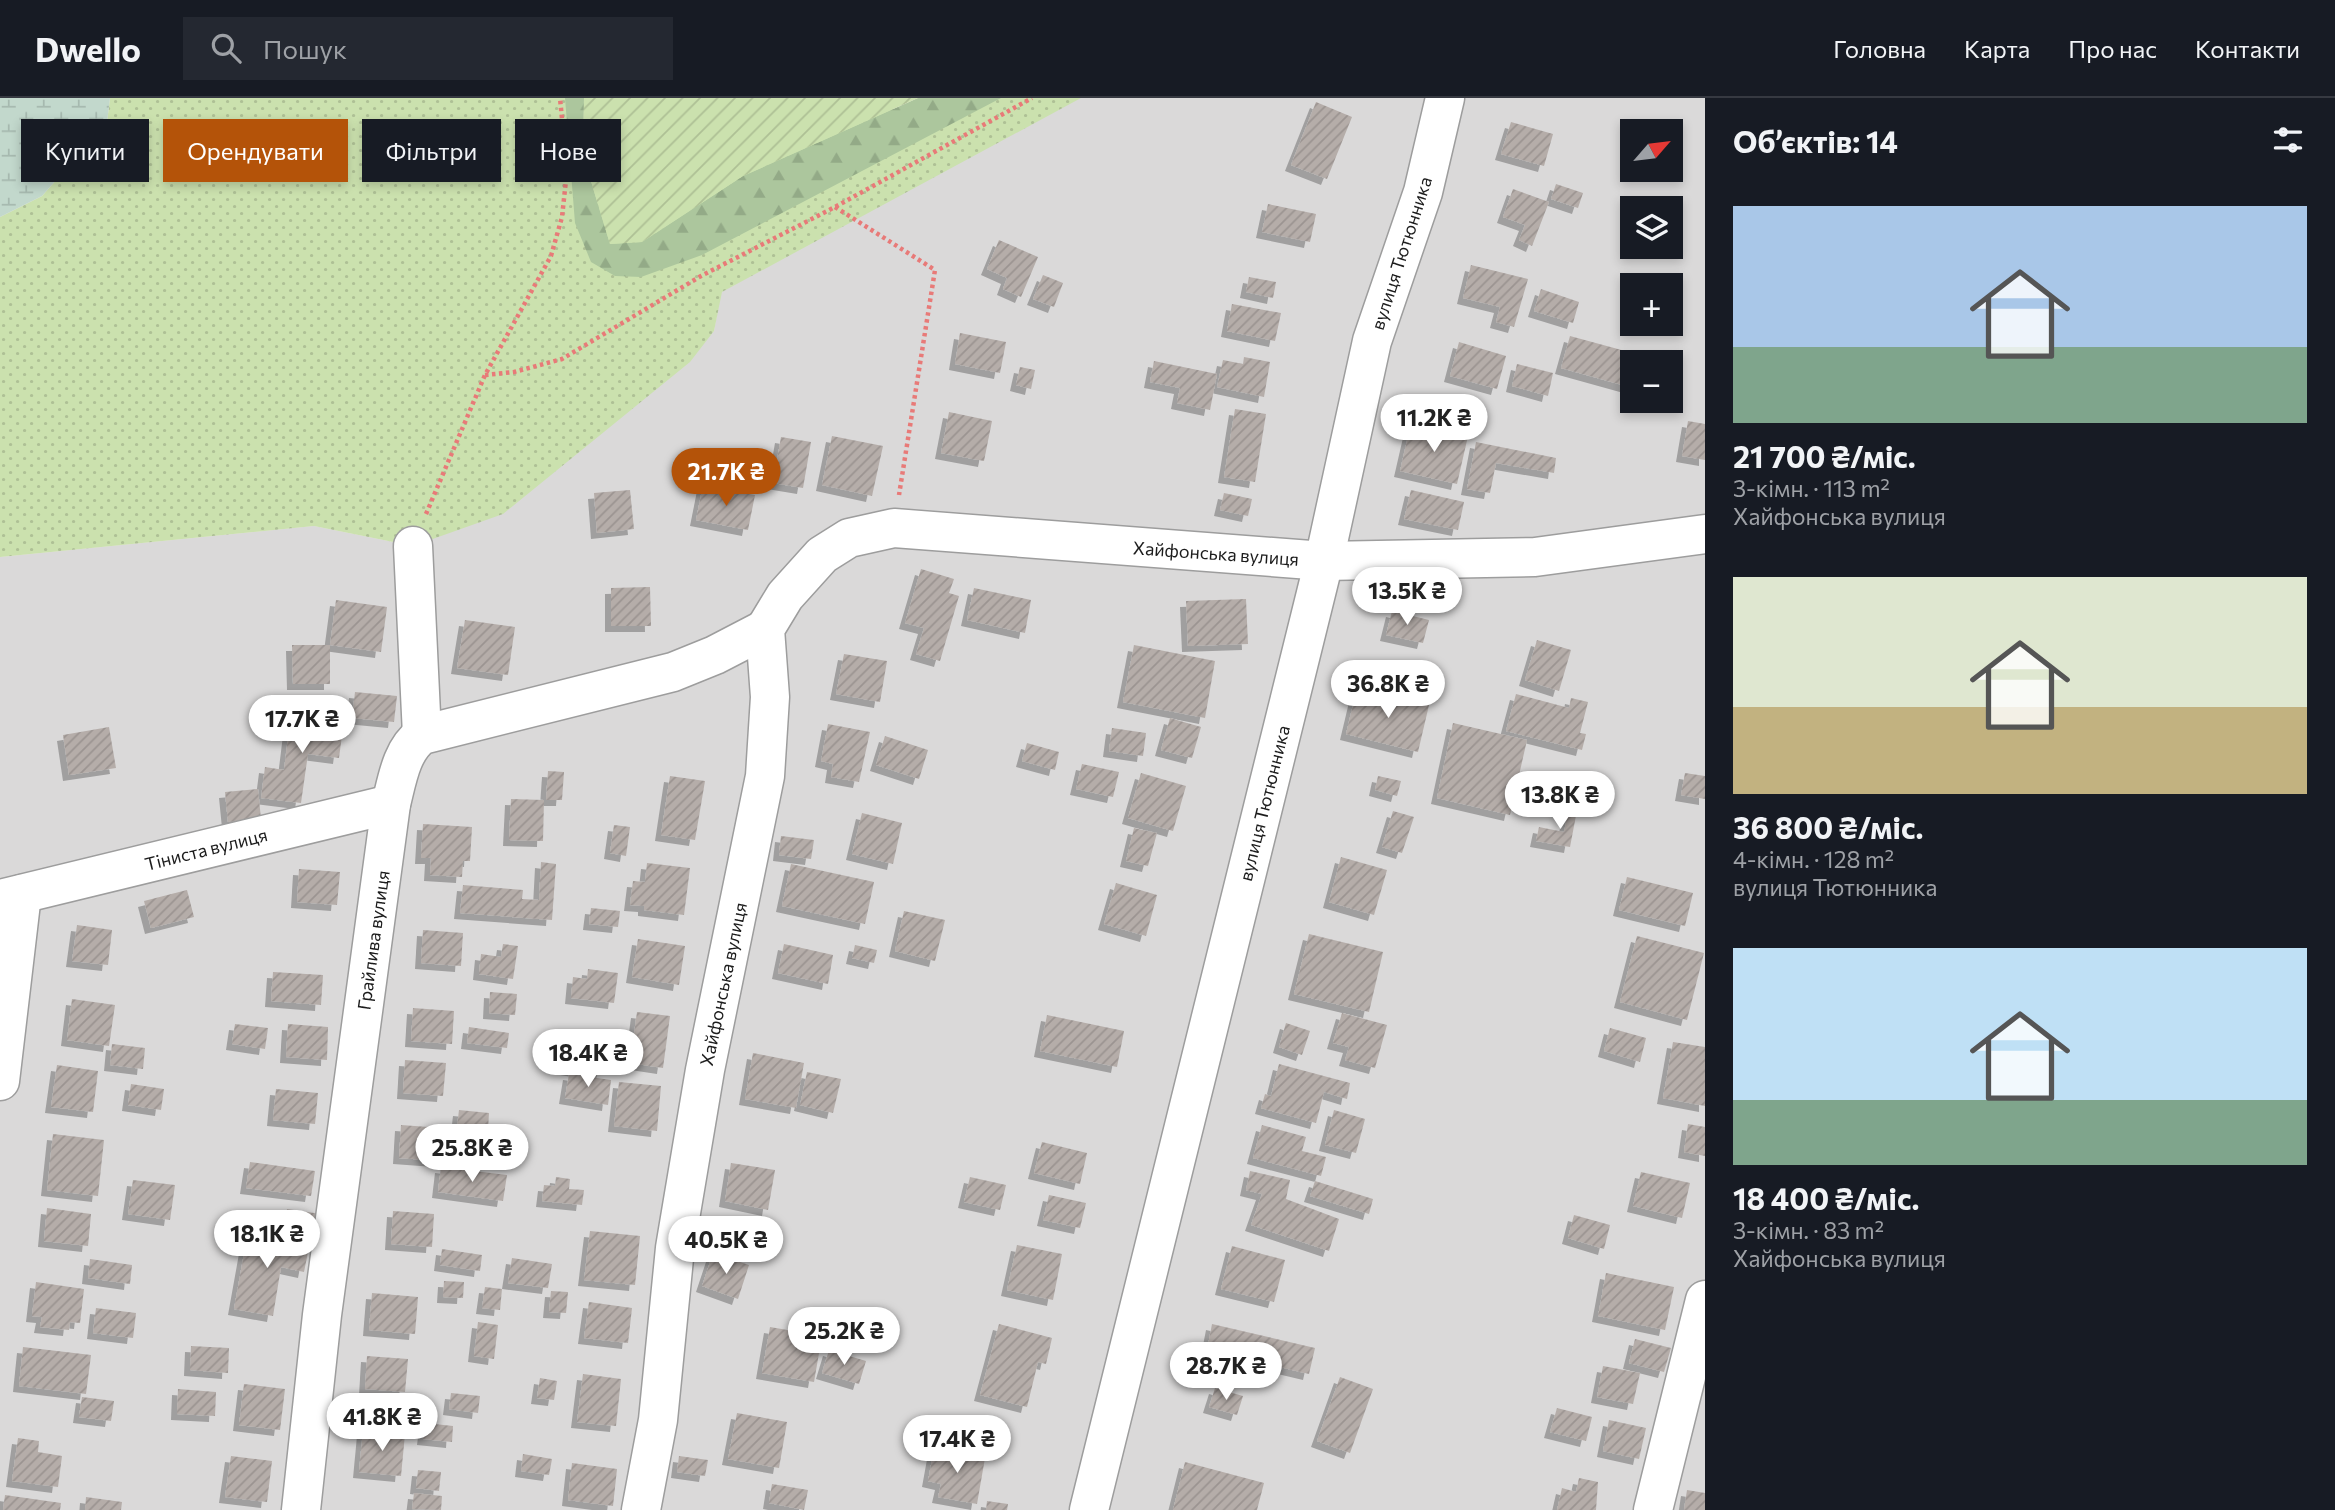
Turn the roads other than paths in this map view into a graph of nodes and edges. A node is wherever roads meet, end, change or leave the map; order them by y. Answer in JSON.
{"nodes":[{"id":1,"x":1445,"y":98,"type":"edge"},
{"id":2,"x":1705,"y":534,"type":"edge"},
{"id":3,"x":413,"y":546,"type":"road end"},
{"id":4,"x":1324,"y":561,"type":"junction"},
{"id":5,"x":765,"y":629,"type":"junction"},
{"id":6,"x":422,"y":736,"type":"junction"},
{"id":7,"x":391,"y":804,"type":"junction"},
{"id":8,"x":11,"y":896,"type":"edge"},
{"id":9,"x":0,"y":1081,"type":"edge"},
{"id":10,"x":1705,"y":1300,"type":"edge"},
{"id":11,"x":301,"y":1510,"type":"edge"},
{"id":12,"x":642,"y":1510,"type":"edge"},
{"id":13,"x":1089,"y":1510,"type":"edge"},
{"id":14,"x":1653,"y":1510,"type":"edge"}],
"edges":[{"from":1,"to":4,"type":"street","name":"вулиця Тютюнника"},
{"from":2,"to":4,"type":"street","name":"Хайфонська вулиця"},
{"from":3,"to":6,"type":"street"},
{"from":4,"to":5,"type":"street","name":"Хайфонська вулиця"},
{"from":4,"to":13,"type":"street","name":"вулиця Тютюнника"},
{"from":5,"to":6,"type":"street"},
{"from":5,"to":12,"type":"street","name":"Хайфонська вулиця"},
{"from":6,"to":7,"type":"street","name":"Грайлива вулиця"},
{"from":7,"to":8,"type":"street","name":"Тіниста вулиця"},
{"from":7,"to":11,"type":"street","name":"Грайлива вулиця"},
{"from":8,"to":9,"type":"street","name":"Тіниста вулиця"},
{"from":10,"to":14,"type":"street"}]}
